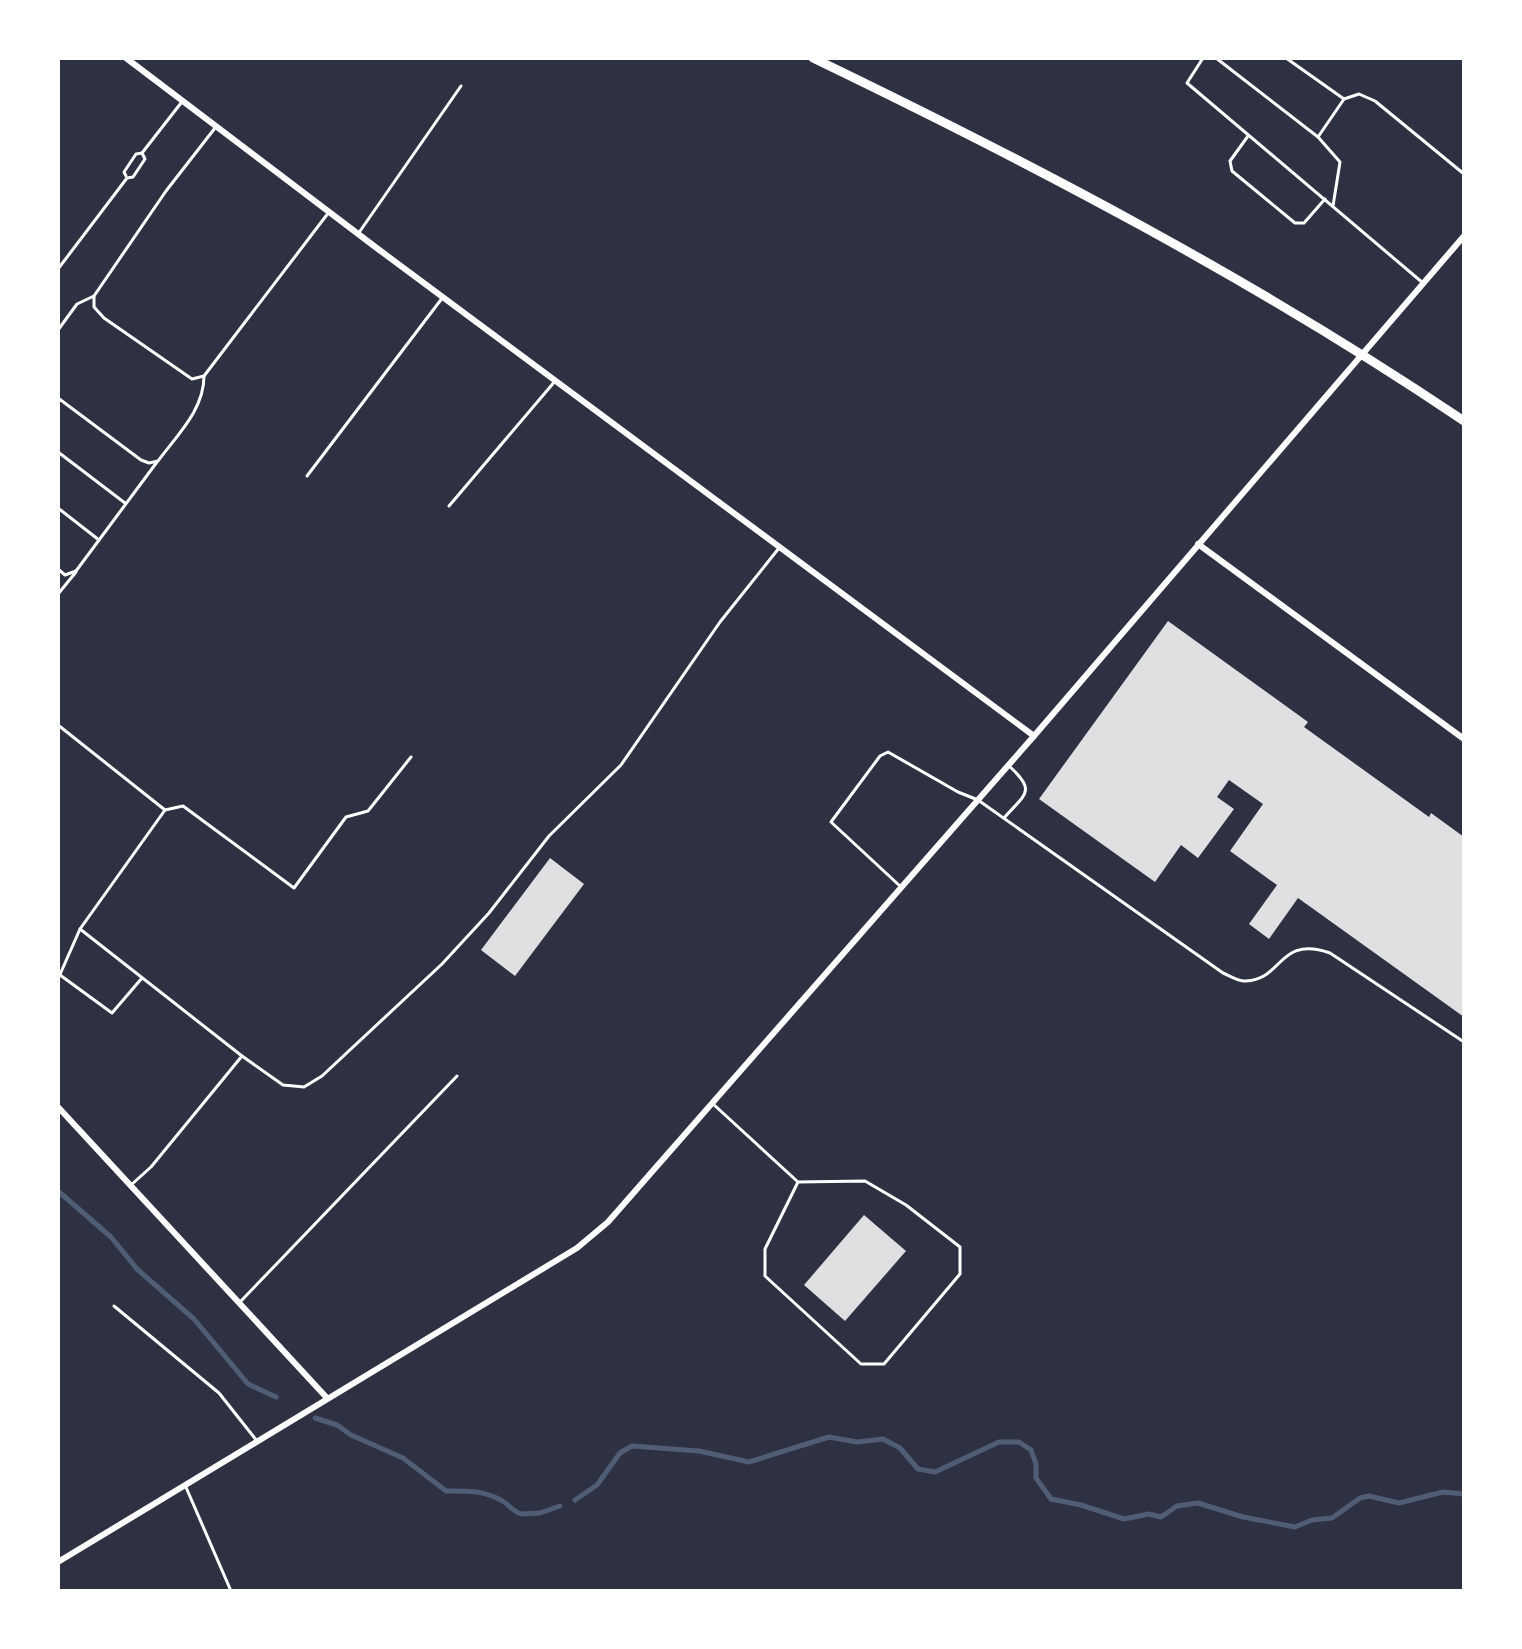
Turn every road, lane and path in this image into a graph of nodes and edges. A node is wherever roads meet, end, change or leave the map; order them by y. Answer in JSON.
{"nodes":[{"id":1,"x":126,"y":58,"type":"edge"},
{"id":2,"x":813,"y":58,"type":"edge"},
{"id":3,"x":1203,"y":58,"type":"edge"},
{"id":4,"x":1216,"y":58,"type":"edge"},
{"id":5,"x":1286,"y":58,"type":"edge"},
{"id":6,"x":461,"y":86,"type":"dead end"},
{"id":7,"x":1344,"y":99,"type":"junction"},
{"id":8,"x":183,"y":100,"type":"junction"},
{"id":9,"x":217,"y":125,"type":"junction"},
{"id":10,"x":1248,"y":135,"type":"junction"},
{"id":11,"x":1318,"y":137,"type":"junction"},
{"id":12,"x":142,"y":153,"type":"junction"},
{"id":13,"x":1464,"y":174,"type":"edge"},
{"id":14,"x":127,"y":178,"type":"junction"},
{"id":15,"x":1325,"y":199,"type":"junction"},
{"id":16,"x":1333,"y":206,"type":"junction"},
{"id":17,"x":329,"y":211,"type":"junction"},
{"id":18,"x":358,"y":234,"type":"junction"},
{"id":19,"x":1464,"y":236,"type":"edge"},
{"id":20,"x":58,"y":269,"type":"edge"},
{"id":21,"x":1423,"y":283,"type":"junction"},
{"id":22,"x":94,"y":296,"type":"junction"},
{"id":23,"x":443,"y":297,"type":"junction"},
{"id":24,"x":58,"y":330,"type":"edge"},
{"id":25,"x":1361,"y":354,"type":"junction"},
{"id":26,"x":204,"y":376,"type":"junction"},
{"id":27,"x":556,"y":380,"type":"junction"},
{"id":28,"x":58,"y":398,"type":"edge"},
{"id":29,"x":1464,"y":421,"type":"edge"},
{"id":30,"x":58,"y":452,"type":"edge"},
{"id":31,"x":158,"y":461,"type":"junction"},
{"id":32,"x":307,"y":476,"type":"dead end"},
{"id":33,"x":126,"y":504,"type":"junction"},
{"id":34,"x":449,"y":506,"type":"dead end"},
{"id":35,"x":58,"y":508,"type":"edge"},
{"id":36,"x":100,"y":540,"type":"junction"},
{"id":37,"x":1198,"y":544,"type":"junction"},
{"id":38,"x":781,"y":546,"type":"junction"},
{"id":39,"x":58,"y":569,"type":"edge"},
{"id":40,"x":76,"y":571,"type":"junction"},
{"id":41,"x":58,"y":594,"type":"edge"},
{"id":42,"x":58,"y":725,"type":"edge"},
{"id":43,"x":1034,"y":736,"type":"junction"},
{"id":44,"x":1464,"y":739,"type":"edge"},
{"id":45,"x":411,"y":757,"type":"dead end"},
{"id":46,"x":1008,"y":765,"type":"junction"},
{"id":47,"x":978,"y":800,"type":"junction"},
{"id":48,"x":165,"y":810,"type":"junction"},
{"id":49,"x":1004,"y":819,"type":"junction"},
{"id":50,"x":901,"y":887,"type":"junction"},
{"id":51,"x":80,"y":929,"type":"junction"},
{"id":52,"x":59,"y":977,"type":"edge"},
{"id":53,"x":142,"y":978,"type":"junction"},
{"id":54,"x":1464,"y":1042,"type":"edge"},
{"id":55,"x":242,"y":1056,"type":"junction"},
{"id":56,"x":457,"y":1076,"type":"dead end"},
{"id":57,"x":712,"y":1103,"type":"junction"},
{"id":58,"x":58,"y":1107,"type":"edge"},
{"id":59,"x":798,"y":1182,"type":"junction"},
{"id":60,"x":131,"y":1185,"type":"junction"},
{"id":61,"x":239,"y":1303,"type":"junction"},
{"id":62,"x":114,"y":1306,"type":"dead end"},
{"id":63,"x":327,"y":1398,"type":"junction"},
{"id":64,"x":257,"y":1441,"type":"junction"},
{"id":65,"x":185,"y":1485,"type":"junction"},
{"id":66,"x":58,"y":1562,"type":"edge"},
{"id":67,"x":231,"y":1591,"type":"edge"}],
"edges":[{"from":1,"to":8,"type":"street"},
{"from":2,"to":25,"type":"main road"},
{"from":3,"to":10,"type":"lane"},
{"from":4,"to":11,"type":"lane"},
{"from":5,"to":7,"type":"lane"},
{"from":6,"to":18,"type":"lane"},
{"from":7,"to":11,"type":"lane"},
{"from":7,"to":13,"type":"lane"},
{"from":8,"to":9,"type":"street"},
{"from":8,"to":12,"type":"lane"},
{"from":9,"to":17,"type":"street"},
{"from":9,"to":22,"type":"lane"},
{"from":10,"to":15,"type":"lane"},
{"from":10,"to":15,"type":"lane"},
{"from":11,"to":16,"type":"lane"},
{"from":12,"to":14,"type":"lane"},
{"from":12,"to":14,"type":"lane"},
{"from":14,"to":20,"type":"lane"},
{"from":15,"to":16,"type":"lane"},
{"from":16,"to":21,"type":"lane"},
{"from":17,"to":18,"type":"street"},
{"from":17,"to":26,"type":"lane"},
{"from":18,"to":23,"type":"street"},
{"from":19,"to":21,"type":"street"},
{"from":21,"to":25,"type":"street"},
{"from":22,"to":24,"type":"lane"},
{"from":22,"to":26,"type":"lane"},
{"from":23,"to":27,"type":"street"},
{"from":23,"to":32,"type":"lane"},
{"from":25,"to":29,"type":"main road"},
{"from":25,"to":37,"type":"street"},
{"from":26,"to":31,"type":"lane"},
{"from":27,"to":34,"type":"lane"},
{"from":27,"to":38,"type":"street"},
{"from":28,"to":31,"type":"lane"},
{"from":30,"to":33,"type":"lane"},
{"from":31,"to":33,"type":"lane"},
{"from":33,"to":36,"type":"lane"},
{"from":35,"to":36,"type":"lane"},
{"from":36,"to":40,"type":"lane"},
{"from":37,"to":43,"type":"street"},
{"from":37,"to":44,"type":"street"},
{"from":38,"to":43,"type":"street"},
{"from":38,"to":55,"type":"lane"},
{"from":39,"to":40,"type":"lane"},
{"from":40,"to":41,"type":"lane"},
{"from":42,"to":48,"type":"lane"},
{"from":43,"to":46,"type":"street"},
{"from":45,"to":48,"type":"lane"},
{"from":46,"to":47,"type":"street"},
{"from":46,"to":49,"type":"lane"},
{"from":47,"to":49,"type":"lane"},
{"from":47,"to":50,"type":"street"},
{"from":47,"to":50,"type":"lane"},
{"from":48,"to":51,"type":"lane"},
{"from":49,"to":54,"type":"lane"},
{"from":50,"to":57,"type":"street"},
{"from":51,"to":52,"type":"lane"},
{"from":51,"to":53,"type":"lane"},
{"from":52,"to":53,"type":"lane"},
{"from":53,"to":55,"type":"lane"},
{"from":55,"to":60,"type":"lane"},
{"from":56,"to":61,"type":"lane"},
{"from":57,"to":59,"type":"lane"},
{"from":57,"to":63,"type":"street"},
{"from":58,"to":60,"type":"street"},
{"from":59,"to":59,"type":"lane"},
{"from":60,"to":61,"type":"street"},
{"from":61,"to":63,"type":"street"},
{"from":62,"to":64,"type":"lane"},
{"from":63,"to":64,"type":"street"},
{"from":64,"to":65,"type":"street"},
{"from":65,"to":66,"type":"street"},
{"from":65,"to":67,"type":"lane"}]}
